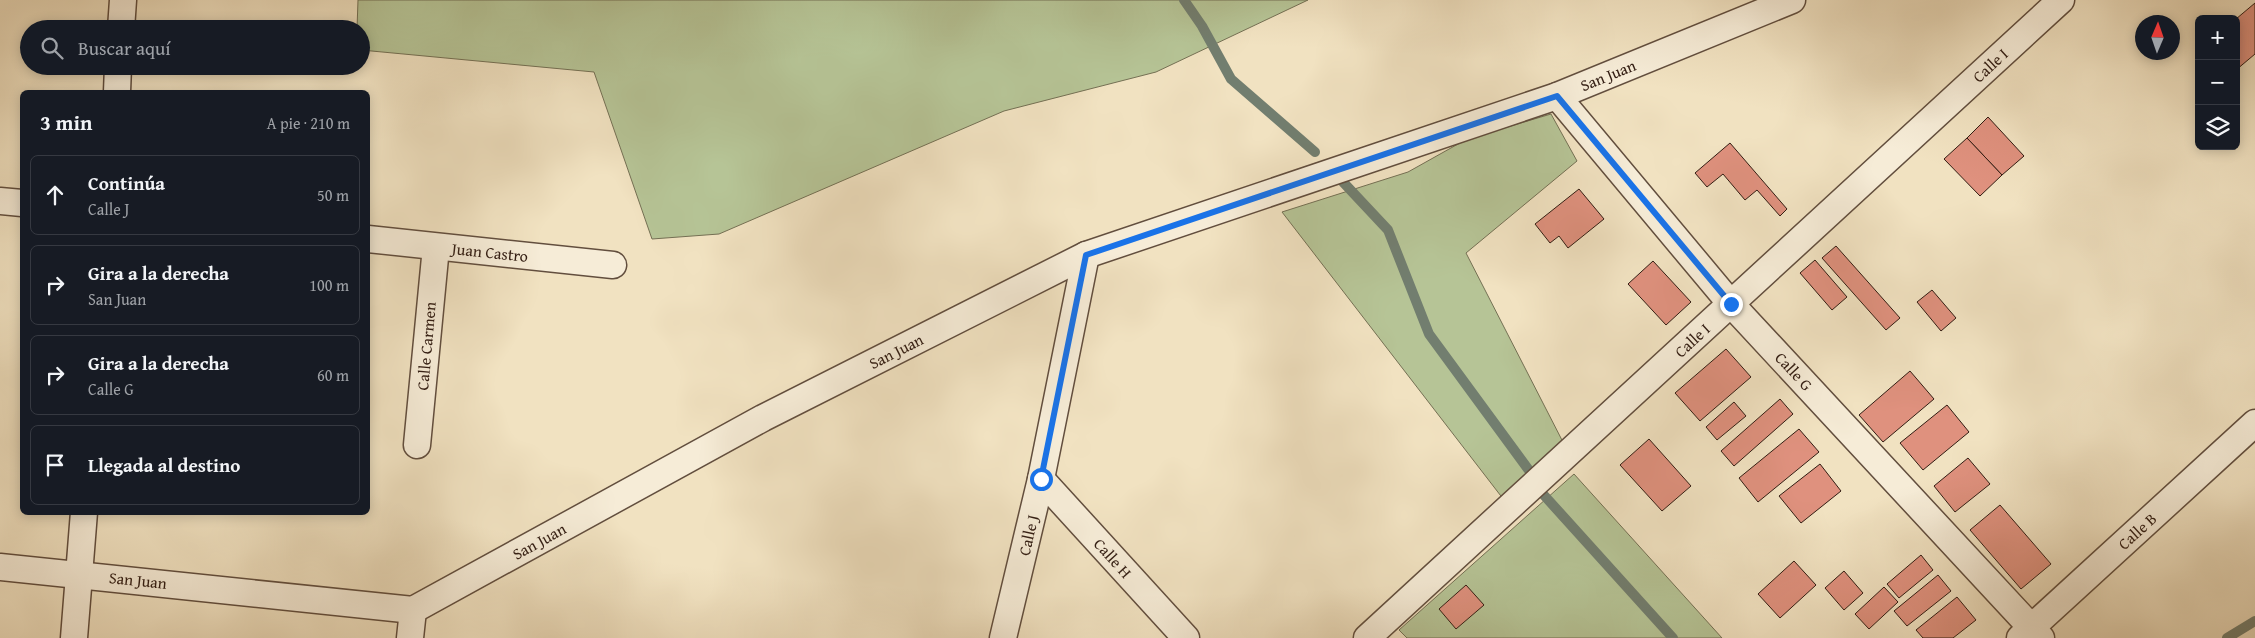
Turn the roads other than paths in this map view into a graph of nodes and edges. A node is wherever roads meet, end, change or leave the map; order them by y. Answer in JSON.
{"nodes":[{"id":1,"x":122,"y":0,"type":"edge"},
{"id":2,"x":1792,"y":0,"type":"edge"},
{"id":3,"x":2061,"y":0,"type":"edge"},
{"id":4,"x":121,"y":20,"type":"edge"},
{"id":5,"x":117,"y":75,"type":"edge"},
{"id":6,"x":116,"y":90,"type":"edge"},
{"id":7,"x":1557,"y":96,"type":"junction"},
{"id":8,"x":0,"y":201,"type":"edge"},
{"id":9,"x":20,"y":203,"type":"edge"},
{"id":10,"x":370,"y":239,"type":"edge"},
{"id":11,"x":436,"y":247,"type":"junction"},
{"id":12,"x":1086,"y":255,"type":"junction"},
{"id":13,"x":613,"y":265,"type":"dead end"},
{"id":14,"x":1731,"y":304,"type":"junction"},
{"id":15,"x":2255,"y":424,"type":"edge"},
{"id":16,"x":417,"y":445,"type":"dead end"},
{"id":17,"x":1041,"y":479,"type":"junction"},
{"id":18,"x":84,"y":515,"type":"edge"},
{"id":19,"x":0,"y":567,"type":"edge"},
{"id":20,"x":79,"y":574,"type":"junction"},
{"id":21,"x":413,"y":610,"type":"junction"},
{"id":22,"x":2031,"y":634,"type":"edge"},
{"id":23,"x":74,"y":638,"type":"edge"},
{"id":24,"x":410,"y":638,"type":"edge"},
{"id":25,"x":1003,"y":638,"type":"edge"},
{"id":26,"x":1186,"y":638,"type":"edge"},
{"id":27,"x":1366,"y":638,"type":"edge"}],
"edges":[{"from":1,"to":4,"type":"street"},
{"from":2,"to":7,"type":"street","name":"San Juan"},
{"from":3,"to":14,"type":"street","name":"Calle I"},
{"from":5,"to":6,"type":"street"},
{"from":7,"to":12,"type":"street","name":"San Juan"},
{"from":7,"to":14,"type":"street","name":"Calle G"},
{"from":8,"to":9,"type":"street"},
{"from":10,"to":11,"type":"street","name":"Juan Castro"},
{"from":11,"to":13,"type":"street","name":"Juan Castro"},
{"from":11,"to":16,"type":"street","name":"Calle Carmen"},
{"from":12,"to":17,"type":"street","name":"Calle J"},
{"from":12,"to":21,"type":"street","name":"San Juan"},
{"from":14,"to":22,"type":"street","name":"Calle G"},
{"from":14,"to":27,"type":"street","name":"Calle I"},
{"from":15,"to":22,"type":"street","name":"Calle B"},
{"from":17,"to":25,"type":"street","name":"Calle J"},
{"from":17,"to":26,"type":"street","name":"Calle H"},
{"from":18,"to":20,"type":"street"},
{"from":19,"to":20,"type":"street","name":"San Juan"},
{"from":20,"to":21,"type":"street","name":"San Juan"},
{"from":20,"to":23,"type":"street"},
{"from":21,"to":24,"type":"street"}]}
